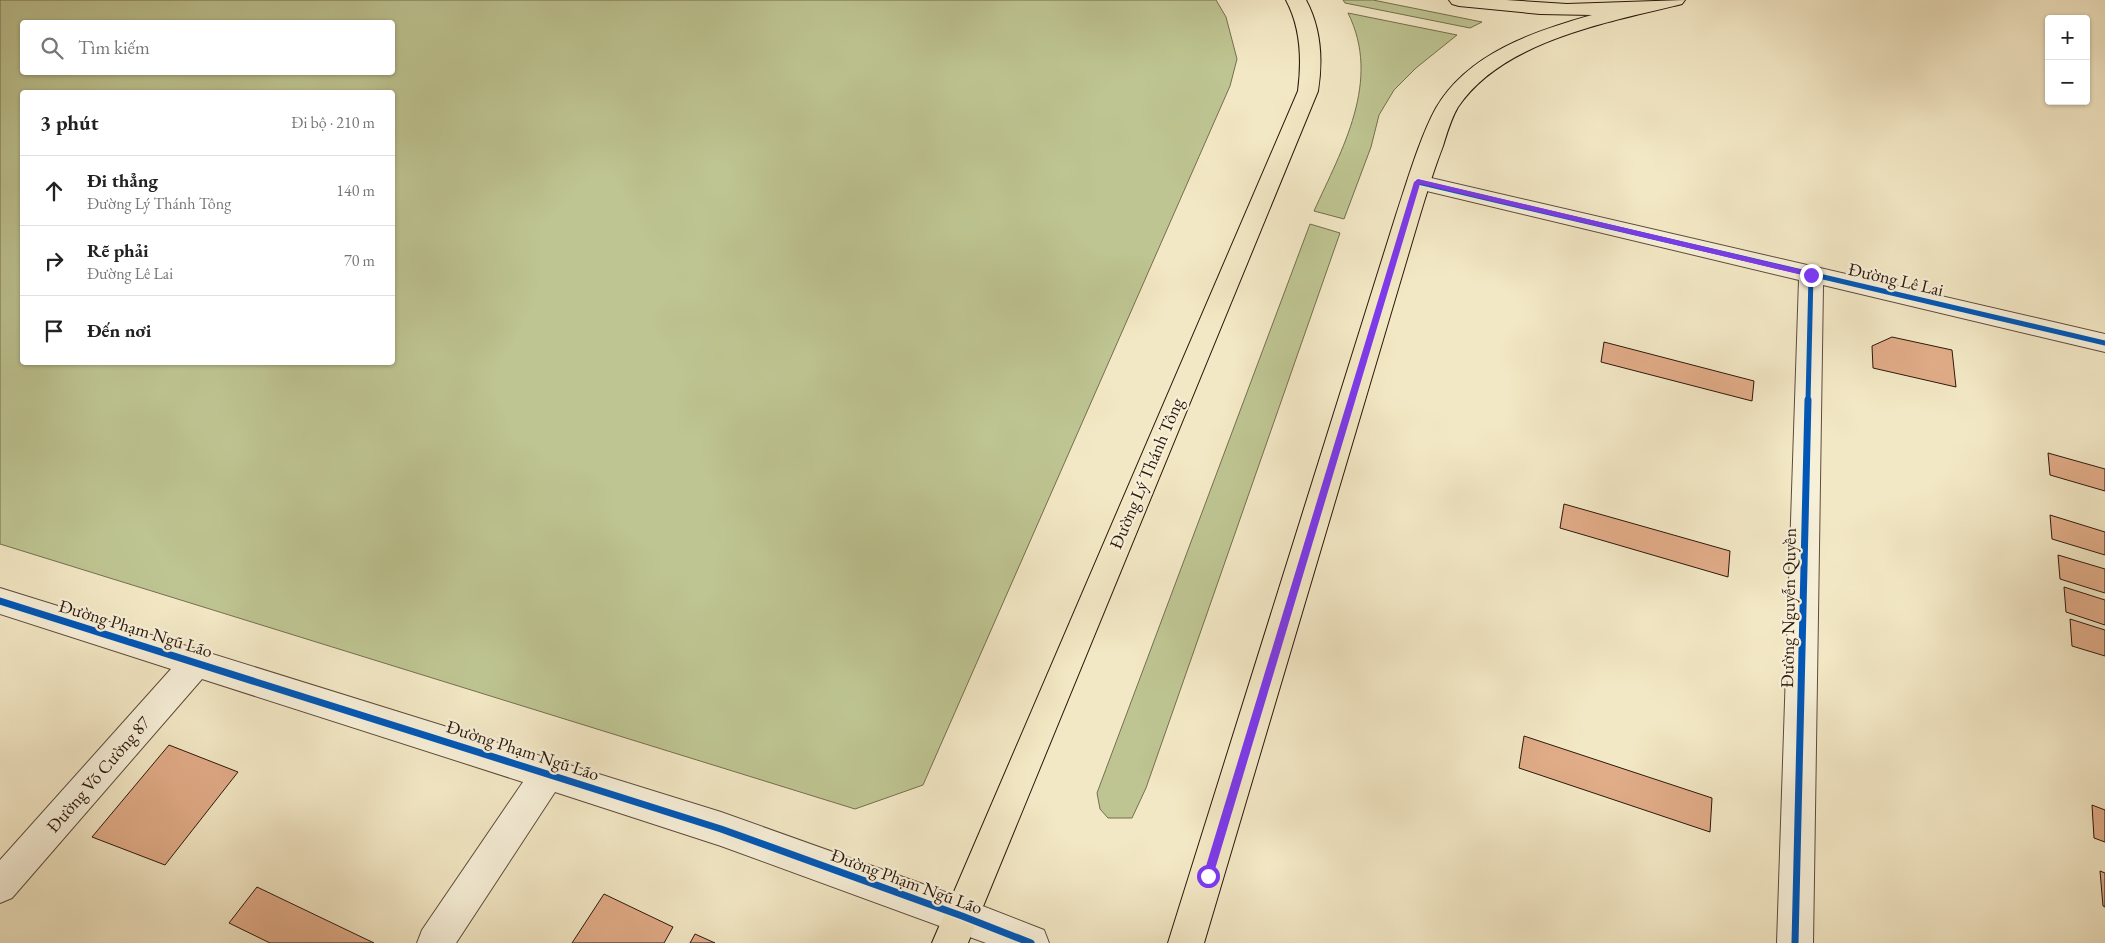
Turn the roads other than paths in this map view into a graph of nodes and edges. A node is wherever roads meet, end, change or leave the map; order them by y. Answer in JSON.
{"nodes":[{"id":1,"x":1296,"y":0,"type":"edge"},
{"id":2,"x":1459,"y":0,"type":"edge"},
{"id":3,"x":1663,"y":2,"type":"edge"},
{"id":4,"x":1418,"y":182,"type":"junction"},
{"id":5,"x":1811,"y":275,"type":"junction"},
{"id":6,"x":2105,"y":343,"type":"edge"},
{"id":7,"x":0,"y":601,"type":"edge"},
{"id":8,"x":196,"y":662,"type":"junction"},
{"id":9,"x":548,"y":774,"type":"junction"},
{"id":10,"x":0,"y":886,"type":"edge"},
{"id":11,"x":956,"y":929,"type":"edge"},
{"id":12,"x":435,"y":943,"type":"edge"},
{"id":13,"x":1031,"y":943,"type":"edge"},
{"id":14,"x":1186,"y":943,"type":"edge"},
{"id":15,"x":1795,"y":943,"type":"edge"}],
"edges":[{"from":1,"to":11,"type":"main road","name":"Đường Lý Thánh Tông"},
{"from":2,"to":3,"type":"main road"},
{"from":3,"to":4,"type":"main road"},
{"from":4,"to":5,"type":"street","name":"Đường Lê Lai"},
{"from":4,"to":14,"type":"main road"},
{"from":5,"to":6,"type":"street","name":"Đường Lê Lai"},
{"from":5,"to":15,"type":"street","name":"Đường Nguyễn Quyền"},
{"from":7,"to":8,"type":"street","name":"Đường Phạm Ngũ Lão"},
{"from":8,"to":9,"type":"street","name":"Đường Phạm Ngũ Lão"},
{"from":8,"to":10,"type":"street","name":"Đường Võ Cường 87"},
{"from":9,"to":11,"type":"street","name":"Đường Phạm Ngũ Lão"},
{"from":9,"to":12,"type":"street"},
{"from":11,"to":13,"type":"street","name":"Đường Phạm Ngũ Lão"}]}
